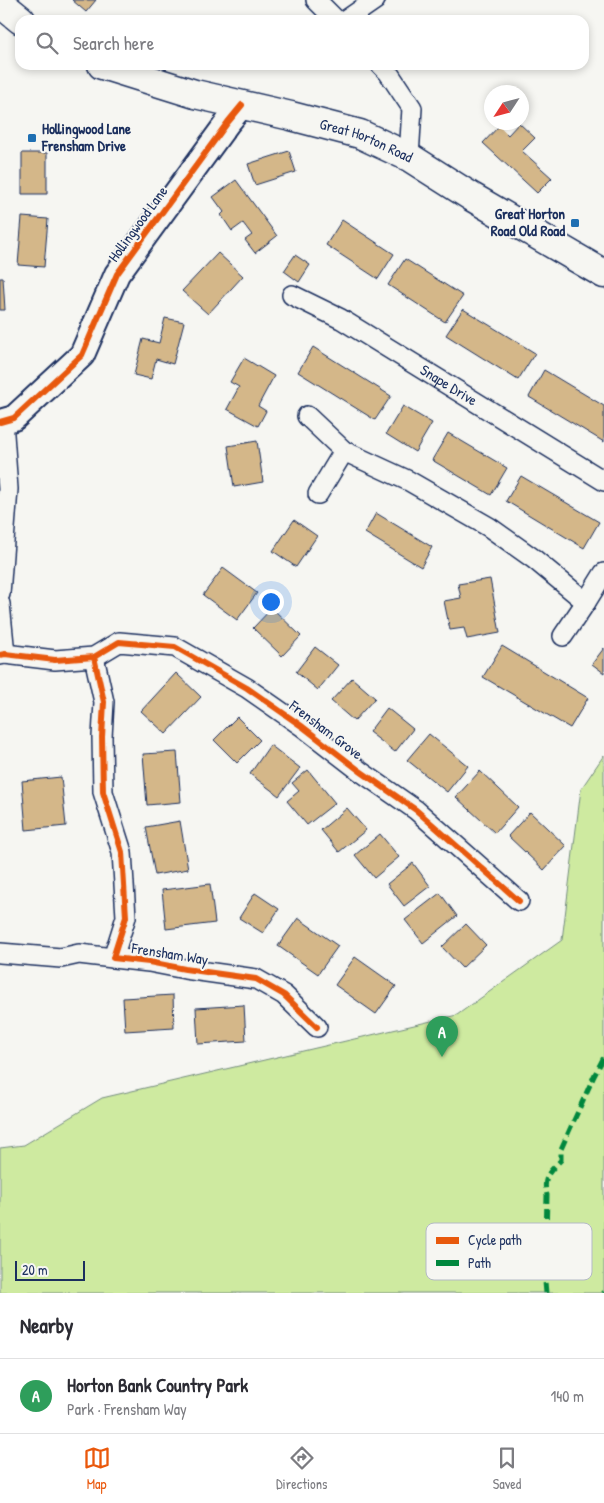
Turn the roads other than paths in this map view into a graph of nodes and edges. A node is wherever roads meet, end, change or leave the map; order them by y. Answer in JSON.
{"nodes":[{"id":1,"x":316,"y":0,"type":"edge"},
{"id":2,"x":375,"y":0,"type":"edge"},
{"id":3,"x":0,"y":3,"type":"edge"},
{"id":4,"x":16,"y":15,"type":"edge"},
{"id":5,"x":331,"y":15,"type":"edge"},
{"id":6,"x":353,"y":15,"type":"edge"},
{"id":7,"x":118,"y":70,"type":"edge"},
{"id":8,"x":386,"y":70,"type":"edge"},
{"id":9,"x":242,"y":105,"type":"junction"},
{"id":10,"x":409,"y":157,"type":"junction"},
{"id":11,"x":604,"y":274,"type":"edge"},
{"id":12,"x":292,"y":295,"type":"dead end"},
{"id":13,"x":308,"y":416,"type":"dead end"},
{"id":14,"x":1,"y":421,"type":"edge"},
{"id":15,"x":344,"y":451,"type":"junction"},
{"id":16,"x":604,"y":481,"type":"edge"},
{"id":17,"x":318,"y":494,"type":"dead end"},
{"id":18,"x":604,"y":573,"type":"edge"},
{"id":19,"x":0,"y":594,"type":"edge"},
{"id":20,"x":586,"y":602,"type":"junction"},
{"id":21,"x":0,"y":604,"type":"edge"},
{"id":22,"x":564,"y":636,"type":"dead end"},
{"id":23,"x":2,"y":655,"type":"edge"},
{"id":24,"x":94,"y":658,"type":"junction"},
{"id":25,"x":519,"y":901,"type":"dead end"},
{"id":26,"x":0,"y":952,"type":"edge"},
{"id":27,"x":113,"y":958,"type":"junction"},
{"id":28,"x":317,"y":1026,"type":"dead end"}],
"edges":[{"from":1,"to":5,"type":"street"},
{"from":2,"to":6,"type":"street"},
{"from":3,"to":4,"type":"main road"},
{"from":7,"to":9,"type":"main road","name":"Great Horton Road"},
{"from":8,"to":10,"type":"street"},
{"from":9,"to":10,"type":"main road","name":"Great Horton Road"},
{"from":9,"to":14,"type":"street","name":"Hollingwood Lane"},
{"from":10,"to":11,"type":"main road","name":"Great Horton Road"},
{"from":12,"to":16,"type":"street","name":"Snape Drive"},
{"from":13,"to":15,"type":"street"},
{"from":14,"to":19,"type":"street"},
{"from":15,"to":17,"type":"street"},
{"from":15,"to":20,"type":"street"},
{"from":18,"to":20,"type":"street"},
{"from":20,"to":22,"type":"street"},
{"from":21,"to":23,"type":"street"},
{"from":23,"to":24,"type":"street","name":"Frensham Grove"},
{"from":24,"to":25,"type":"street","name":"Frensham Grove"},
{"from":24,"to":27,"type":"street","name":"Frensham Way"},
{"from":26,"to":27,"type":"street"},
{"from":27,"to":28,"type":"street","name":"Frensham Way"}]}
